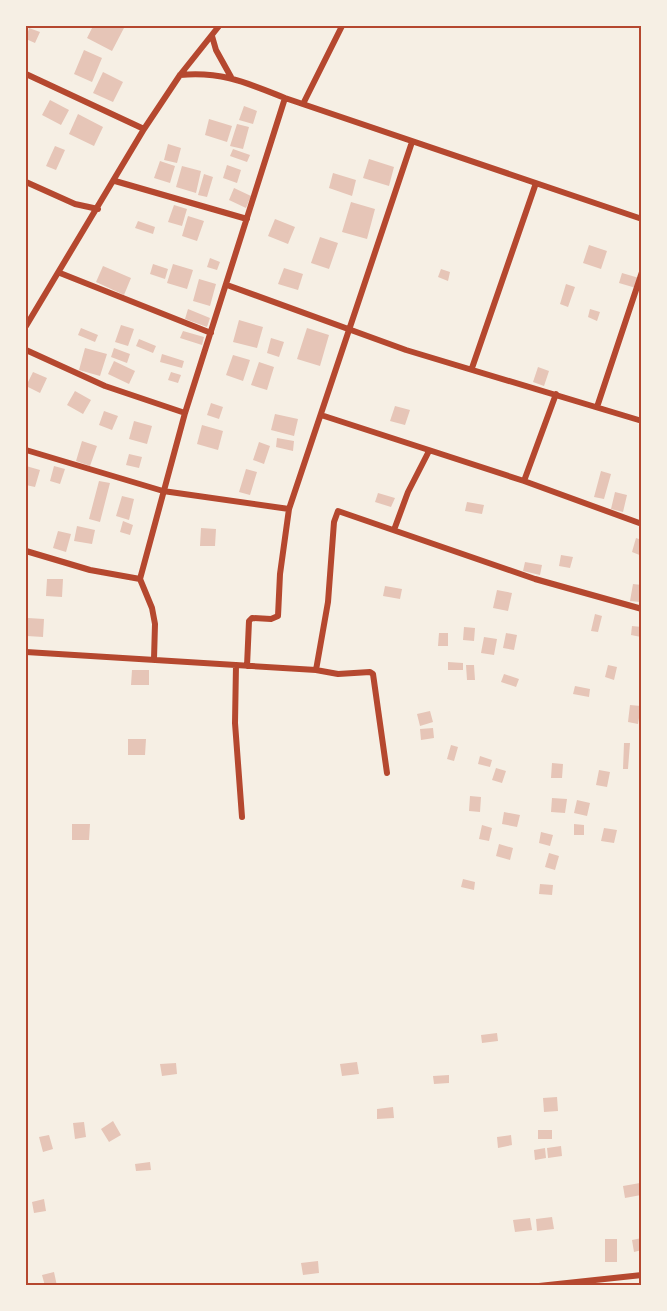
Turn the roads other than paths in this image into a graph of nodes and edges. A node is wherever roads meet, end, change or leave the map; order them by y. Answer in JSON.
{"nodes":[{"id":1,"x":219,"y":26,"type":"edge"},
{"id":2,"x":342,"y":26,"type":"edge"},
{"id":3,"x":212,"y":36,"type":"junction"},
{"id":4,"x":26,"y":74,"type":"edge"},
{"id":5,"x":180,"y":75,"type":"junction"},
{"id":6,"x":231,"y":77,"type":"junction"},
{"id":7,"x":285,"y":98,"type":"junction"},
{"id":8,"x":303,"y":104,"type":"junction"},
{"id":9,"x":144,"y":129,"type":"junction"},
{"id":10,"x":412,"y":142,"type":"junction"},
{"id":11,"x":115,"y":181,"type":"junction"},
{"id":12,"x":26,"y":182,"type":"edge"},
{"id":13,"x":536,"y":183,"type":"junction"},
{"id":14,"x":98,"y":209,"type":"junction"},
{"id":15,"x":247,"y":219,"type":"junction"},
{"id":16,"x":642,"y":219,"type":"edge"},
{"id":17,"x":642,"y":272,"type":"edge"},
{"id":18,"x":60,"y":273,"type":"junction"},
{"id":19,"x":227,"y":285,"type":"junction"},
{"id":20,"x":26,"y":326,"type":"edge"},
{"id":21,"x":350,"y":329,"type":"junction"},
{"id":22,"x":211,"y":333,"type":"junction"},
{"id":23,"x":26,"y":350,"type":"edge"},
{"id":24,"x":471,"y":368,"type":"junction"},
{"id":25,"x":556,"y":394,"type":"junction"},
{"id":26,"x":597,"y":407,"type":"junction"},
{"id":27,"x":185,"y":413,"type":"junction"},
{"id":28,"x":321,"y":415,"type":"junction"},
{"id":29,"x":642,"y":421,"type":"edge"},
{"id":30,"x":26,"y":450,"type":"edge"},
{"id":31,"x":429,"y":451,"type":"junction"},
{"id":32,"x":524,"y":481,"type":"junction"},
{"id":33,"x":163,"y":491,"type":"junction"},
{"id":34,"x":289,"y":509,"type":"junction"},
{"id":35,"x":642,"y":524,"type":"edge"},
{"id":36,"x":394,"y":530,"type":"junction"},
{"id":37,"x":26,"y":551,"type":"edge"},
{"id":38,"x":140,"y":579,"type":"junction"},
{"id":39,"x":642,"y":609,"type":"edge"},
{"id":40,"x":26,"y":652,"type":"edge"},
{"id":41,"x":154,"y":659,"type":"junction"},
{"id":42,"x":236,"y":666,"type":"junction"},
{"id":43,"x":247,"y":666,"type":"junction"},
{"id":44,"x":316,"y":670,"type":"junction"},
{"id":45,"x":387,"y":773,"type":"dead end"},
{"id":46,"x":242,"y":817,"type":"dead end"},
{"id":47,"x":642,"y":1275,"type":"edge"},
{"id":48,"x":539,"y":1286,"type":"edge"}],
"edges":[{"from":1,"to":3,"type":"street"},
{"from":2,"to":8,"type":"street"},
{"from":3,"to":5,"type":"street"},
{"from":3,"to":6,"type":"street"},
{"from":4,"to":9,"type":"street"},
{"from":5,"to":6,"type":"street"},
{"from":5,"to":9,"type":"street"},
{"from":6,"to":7,"type":"street"},
{"from":7,"to":8,"type":"street"},
{"from":7,"to":15,"type":"street"},
{"from":8,"to":10,"type":"street"},
{"from":9,"to":11,"type":"street"},
{"from":10,"to":13,"type":"street"},
{"from":10,"to":21,"type":"street"},
{"from":11,"to":14,"type":"street"},
{"from":11,"to":15,"type":"street"},
{"from":12,"to":14,"type":"street"},
{"from":13,"to":16,"type":"street"},
{"from":13,"to":24,"type":"street"},
{"from":14,"to":18,"type":"street"},
{"from":15,"to":19,"type":"street"},
{"from":17,"to":26,"type":"street"},
{"from":18,"to":20,"type":"street"},
{"from":18,"to":22,"type":"street"},
{"from":19,"to":21,"type":"street"},
{"from":19,"to":22,"type":"street"},
{"from":21,"to":24,"type":"street"},
{"from":21,"to":28,"type":"street"},
{"from":22,"to":27,"type":"street"},
{"from":23,"to":27,"type":"street"},
{"from":24,"to":25,"type":"street"},
{"from":25,"to":26,"type":"street"},
{"from":25,"to":32,"type":"street"},
{"from":26,"to":29,"type":"street"},
{"from":27,"to":33,"type":"street"},
{"from":28,"to":31,"type":"street"},
{"from":28,"to":34,"type":"street"},
{"from":30,"to":33,"type":"street"},
{"from":31,"to":32,"type":"street"},
{"from":31,"to":36,"type":"street"},
{"from":32,"to":35,"type":"street"},
{"from":33,"to":34,"type":"street"},
{"from":33,"to":38,"type":"street"},
{"from":34,"to":43,"type":"street"},
{"from":36,"to":39,"type":"street"},
{"from":36,"to":44,"type":"street"},
{"from":37,"to":38,"type":"street"},
{"from":38,"to":41,"type":"street"},
{"from":40,"to":41,"type":"street"},
{"from":41,"to":42,"type":"street"},
{"from":42,"to":43,"type":"street"},
{"from":42,"to":46,"type":"street"},
{"from":43,"to":44,"type":"street"},
{"from":44,"to":45,"type":"street"},
{"from":47,"to":48,"type":"street"}]}
